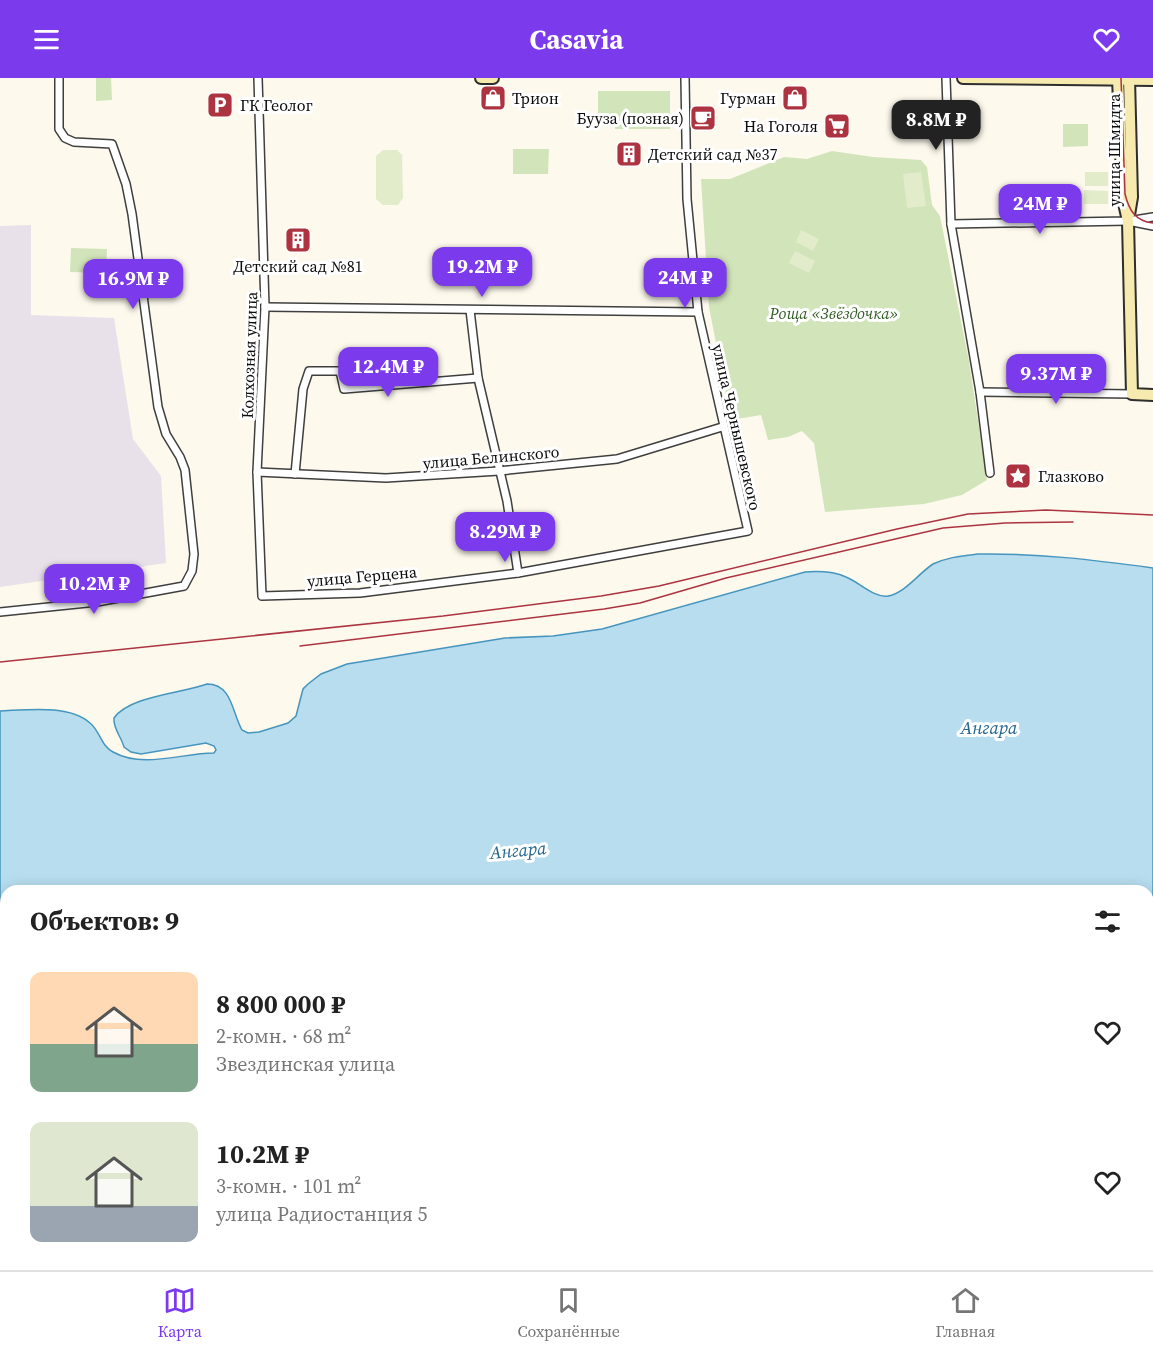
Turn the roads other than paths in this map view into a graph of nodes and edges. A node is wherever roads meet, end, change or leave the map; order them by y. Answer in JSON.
{"nodes":[{"id":1,"x":59,"y":78,"type":"edge"},
{"id":2,"x":258,"y":78,"type":"edge"},
{"id":3,"x":481,"y":78,"type":"edge"},
{"id":4,"x":493,"y":78,"type":"edge"},
{"id":5,"x":686,"y":78,"type":"edge"},
{"id":6,"x":946,"y":78,"type":"edge"},
{"id":7,"x":963,"y":78,"type":"edge"},
{"id":8,"x":1123,"y":79,"type":"edge"},
{"id":9,"x":1153,"y":80,"type":"edge"},
{"id":10,"x":1153,"y":218,"type":"edge"},
{"id":11,"x":1128,"y":221,"type":"junction"},
{"id":12,"x":951,"y":224,"type":"junction"},
{"id":13,"x":1153,"y":226,"type":"edge"},
{"id":14,"x":265,"y":307,"type":"junction"},
{"id":15,"x":470,"y":310,"type":"junction"},
{"id":16,"x":698,"y":312,"type":"junction"},
{"id":17,"x":478,"y":378,"type":"junction"},
{"id":18,"x":980,"y":392,"type":"junction"},
{"id":19,"x":1132,"y":394,"type":"junction"},
{"id":20,"x":1153,"y":395,"type":"edge"},
{"id":21,"x":722,"y":427,"type":"junction"},
{"id":22,"x":499,"y":471,"type":"junction"},
{"id":23,"x":257,"y":472,"type":"junction"},
{"id":24,"x":990,"y":472,"type":"dead end"},
{"id":25,"x":295,"y":474,"type":"junction"},
{"id":26,"x":748,"y":531,"type":"joint"},
{"id":27,"x":518,"y":573,"type":"junction"},
{"id":28,"x":262,"y":596,"type":"joint"},
{"id":29,"x":0,"y":612,"type":"edge"}],
"edges":[{"from":1,"to":29,"type":"street"},
{"from":2,"to":14,"type":"street","name":"Колхозная улица"},
{"from":3,"to":4,"type":"street"},
{"from":5,"to":16,"type":"street","name":"улица Чернышевского"},
{"from":6,"to":12,"type":"street"},
{"from":7,"to":8,"type":"street"},
{"from":8,"to":9,"type":"street"},
{"from":8,"to":11,"type":"street","name":"улица Шмидта"},
{"from":10,"to":11,"type":"street"},
{"from":11,"to":12,"type":"street"},
{"from":11,"to":13,"type":"street"},
{"from":11,"to":19,"type":"street","name":"улица Шмидта"},
{"from":12,"to":18,"type":"street"},
{"from":14,"to":15,"type":"street"},
{"from":14,"to":23,"type":"street","name":"Колхозная улица"},
{"from":15,"to":16,"type":"street"},
{"from":15,"to":17,"type":"street"},
{"from":16,"to":21,"type":"street","name":"улица Чернышевского"},
{"from":17,"to":22,"type":"street"},
{"from":17,"to":25,"type":"street"},
{"from":18,"to":19,"type":"street"},
{"from":18,"to":24,"type":"street"},
{"from":19,"to":20,"type":"street"},
{"from":21,"to":22,"type":"street","name":"улица Белинского"},
{"from":21,"to":26,"type":"street","name":"улица Чернышевского"},
{"from":22,"to":25,"type":"street","name":"улица Белинского"},
{"from":22,"to":27,"type":"street"},
{"from":23,"to":25,"type":"street","name":"улица Белинского"},
{"from":23,"to":28,"type":"street","name":"Колхозная улица"},
{"from":26,"to":27,"type":"street","name":"улица Герцена"},
{"from":27,"to":28,"type":"street","name":"улица Герцена"}]}
